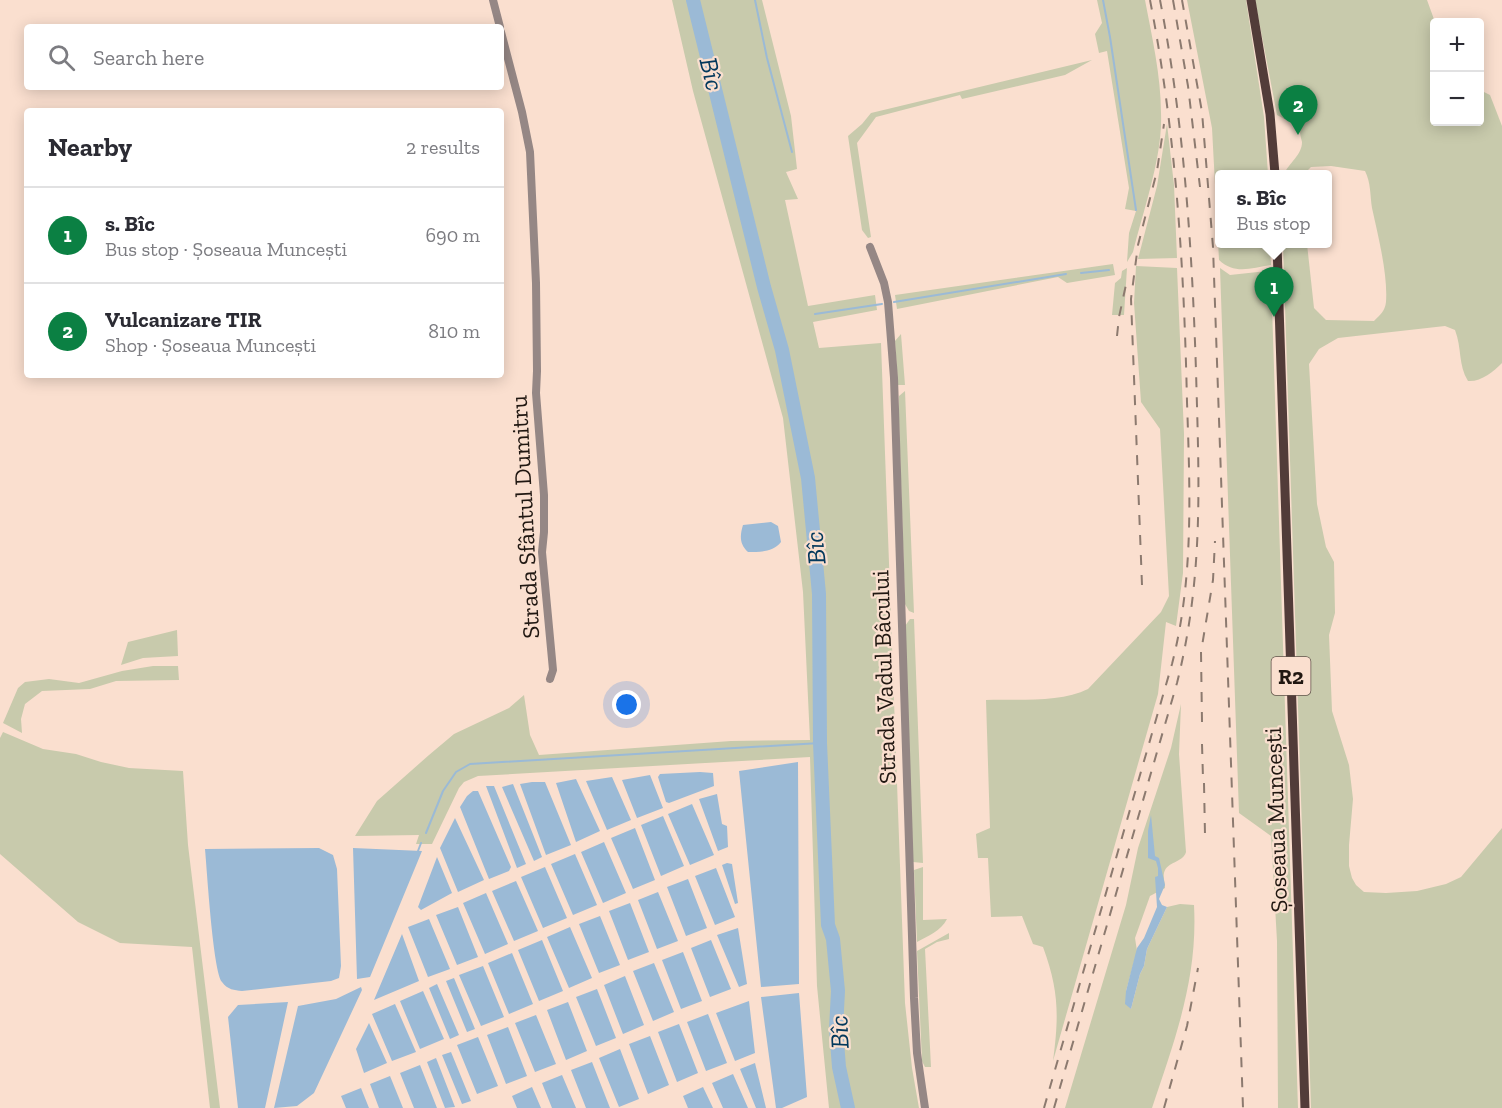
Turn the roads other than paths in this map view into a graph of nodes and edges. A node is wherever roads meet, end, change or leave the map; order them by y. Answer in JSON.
{"nodes":[{"id":1,"x":493,"y":0,"type":"edge"},
{"id":2,"x":1251,"y":0,"type":"edge"},
{"id":3,"x":499,"y":24,"type":"edge"},
{"id":4,"x":504,"y":43,"type":"edge"},
{"id":5,"x":1275,"y":170,"type":"edge"},
{"id":6,"x":870,"y":247,"type":"dead end"},
{"id":7,"x":1277,"y":248,"type":"edge"},
{"id":8,"x":550,"y":679,"type":"dead end"},
{"id":9,"x":925,"y":1108,"type":"edge"},
{"id":10,"x":1305,"y":1108,"type":"edge"}],
"edges":[{"from":1,"to":3,"type":"street"},
{"from":2,"to":5,"type":"main road"},
{"from":4,"to":8,"type":"street","name":"Strada Sfântul Dumitru"},
{"from":6,"to":9,"type":"street","name":"Strada Vadul Bâcului"},
{"from":7,"to":10,"type":"main road","name":"Șoseaua Muncești","number":"R2"}]}
